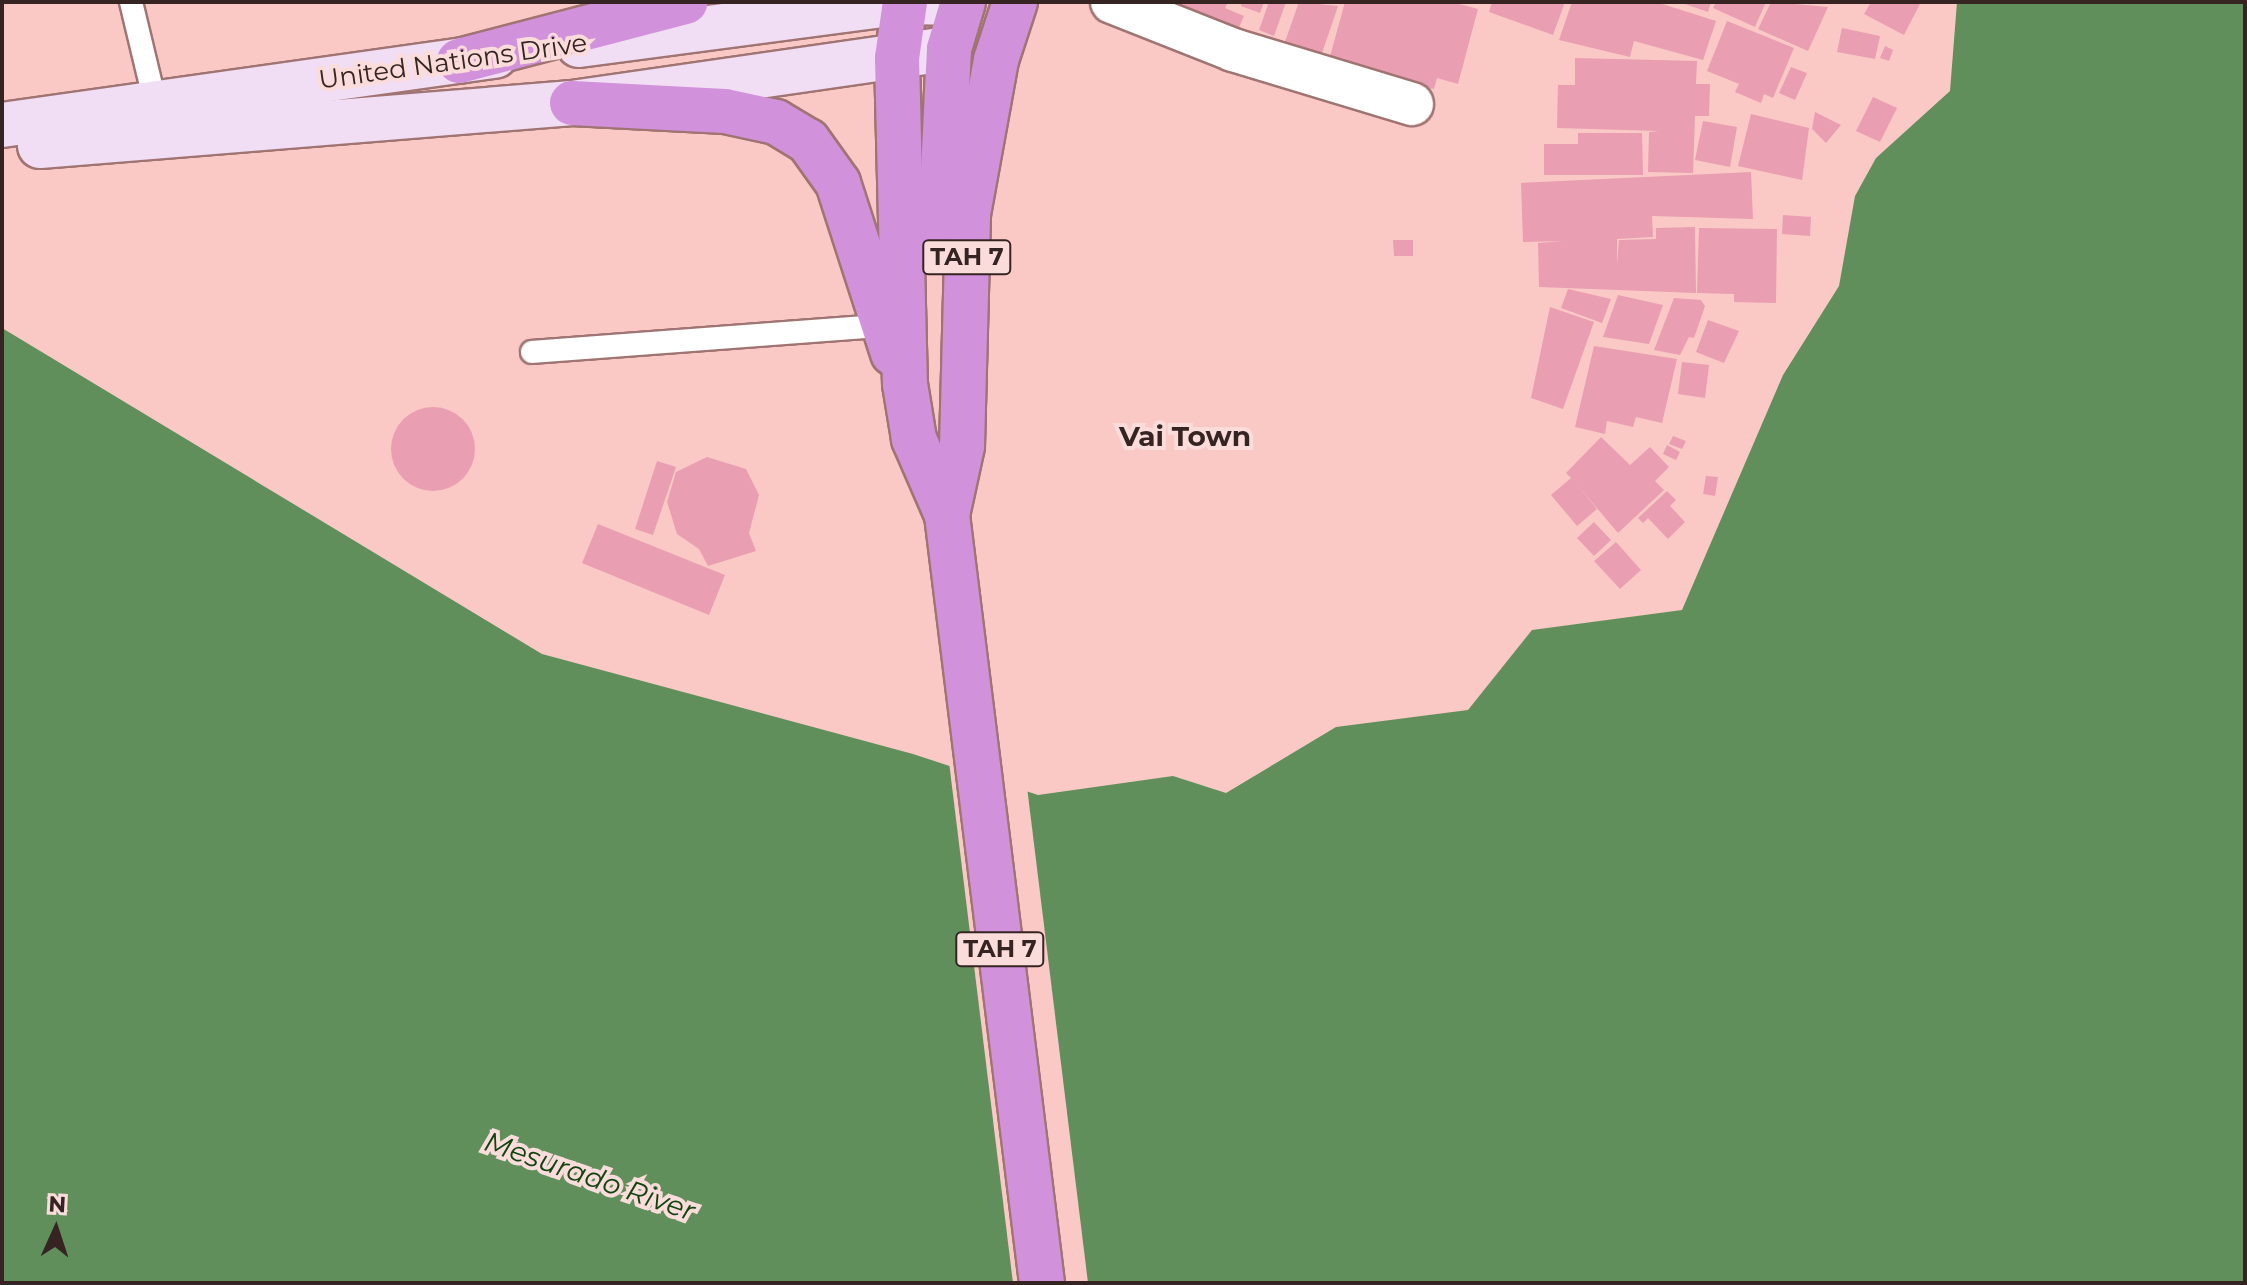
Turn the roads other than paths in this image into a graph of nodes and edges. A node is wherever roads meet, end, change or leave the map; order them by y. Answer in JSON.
{"nodes":[{"id":1,"x":131,"y":2,"type":"edge"},
{"id":2,"x":685,"y":2,"type":"edge"},
{"id":3,"x":905,"y":2,"type":"edge"},
{"id":4,"x":963,"y":2,"type":"edge"},
{"id":5,"x":1015,"y":2,"type":"edge"},
{"id":6,"x":1112,"y":2,"type":"edge"},
{"id":7,"x":949,"y":49,"type":"junction"},
{"id":8,"x":897,"y":58,"type":"junction"},
{"id":9,"x":459,"y":61,"type":"junction"},
{"id":10,"x":155,"y":102,"type":"junction"},
{"id":11,"x":572,"y":103,"type":"junction"},
{"id":12,"x":1412,"y":104,"type":"dead end"},
{"id":13,"x":2,"y":125,"type":"edge"},
{"id":14,"x":2,"y":147,"type":"edge"},
{"id":15,"x":881,"y":326,"type":"junction"},
{"id":16,"x":532,"y":352,"type":"dead end"},
{"id":17,"x":905,"y":384,"type":"junction"},
{"id":18,"x":947,"y":515,"type":"junction"},
{"id":19,"x":1042,"y":1283,"type":"edge"}],
"edges":[{"from":1,"to":10,"type":"lane"},
{"from":2,"to":9,"type":"highway"},
{"from":3,"to":4,"type":"main road","name":"United Nations Drive"},
{"from":3,"to":8,"type":"highway","number":"TAH 7"},
{"from":3,"to":9,"type":"main road","name":"United Nations Drive"},
{"from":4,"to":7,"type":"highway"},
{"from":5,"to":18,"type":"highway","number":"TAH 7"},
{"from":6,"to":12,"type":"street"},
{"from":7,"to":8,"type":"main road","name":"United Nations Drive"},
{"from":7,"to":18,"type":"highway"},
{"from":8,"to":11,"type":"main road","name":"United Nations Drive"},
{"from":8,"to":17,"type":"highway","number":"TAH 7"},
{"from":9,"to":10,"type":"main road","name":"United Nations Drive"},
{"from":10,"to":13,"type":"main road","name":"United Nations Drive"},
{"from":11,"to":14,"type":"main road","name":"United Nations Drive"},
{"from":11,"to":15,"type":"highway"},
{"from":15,"to":16,"type":"lane"},
{"from":15,"to":17,"type":"highway"},
{"from":17,"to":18,"type":"highway","number":"TAH 7"},
{"from":18,"to":19,"type":"highway","number":"TAH 7"}]}
